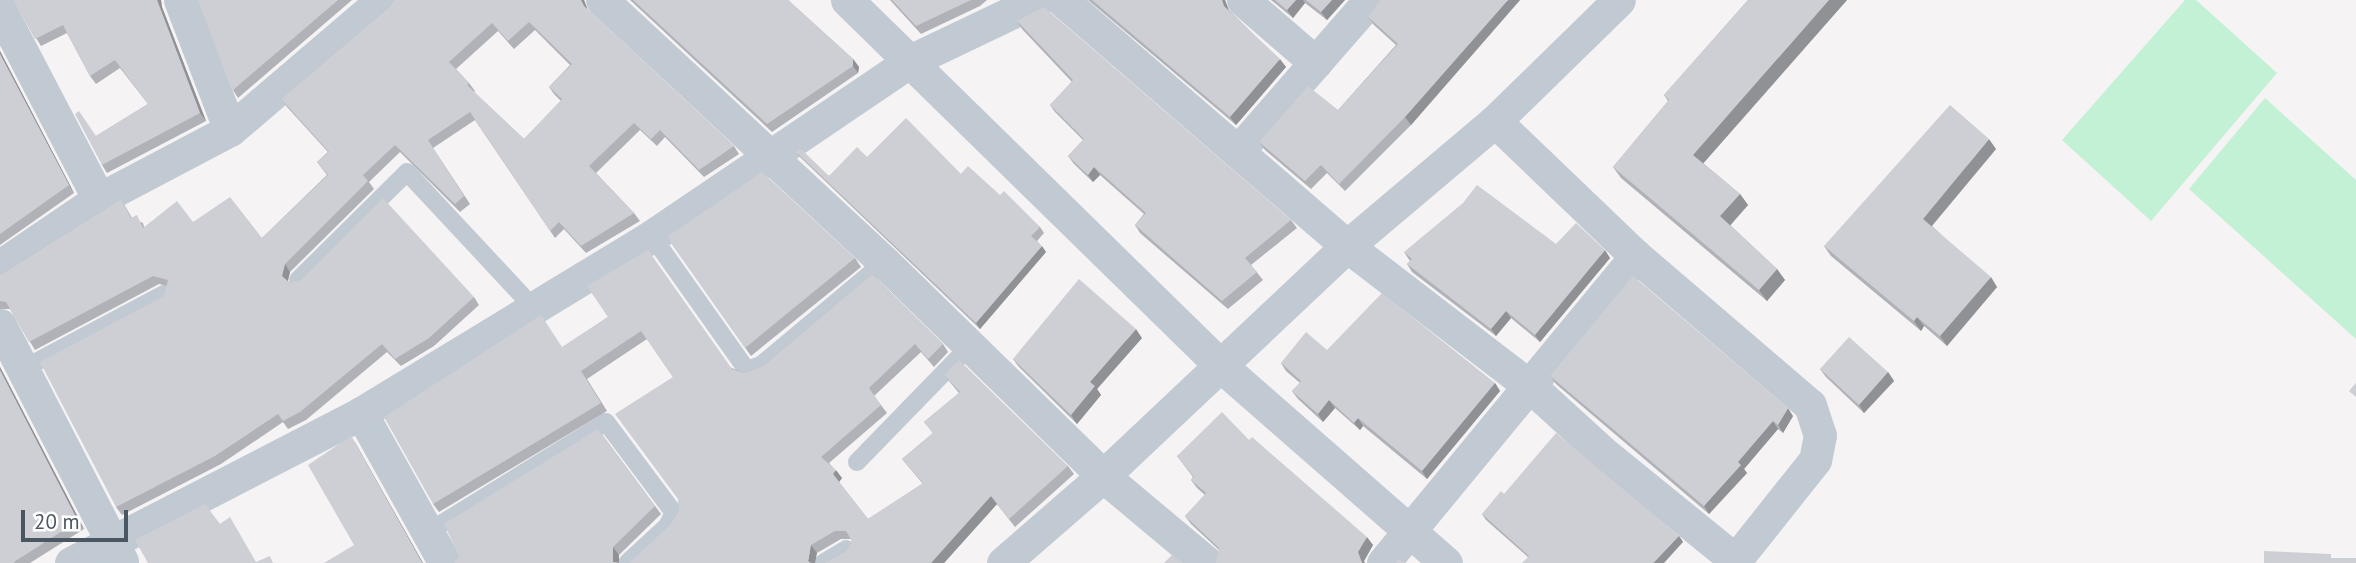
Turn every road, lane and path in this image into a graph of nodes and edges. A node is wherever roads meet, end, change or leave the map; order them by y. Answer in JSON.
{"nodes":[{"id":1,"x":180,"y":0,"type":"edge"},
{"id":2,"x":382,"y":0,"type":"edge"},
{"id":3,"x":602,"y":0,"type":"edge"},
{"id":4,"x":847,"y":0,"type":"edge"},
{"id":5,"x":1038,"y":0,"type":"edge"},
{"id":6,"x":1062,"y":0,"type":"edge"},
{"id":7,"x":1244,"y":0,"type":"edge"},
{"id":8,"x":1370,"y":0,"type":"edge"},
{"id":9,"x":1619,"y":0,"type":"edge"},
{"id":10,"x":0,"y":10,"type":"edge"},
{"id":11,"x":912,"y":60,"type":"junction"},
{"id":12,"x":1316,"y":63,"type":"junction"},
{"id":13,"x":1495,"y":121,"type":"junction"},
{"id":14,"x":230,"y":130,"type":"junction"},
{"id":15,"x":1239,"y":149,"type":"junction"},
{"id":16,"x":766,"y":156,"type":"junction"},
{"id":17,"x":99,"y":199,"type":"junction"},
{"id":18,"x":652,"y":236,"type":"junction"},
{"id":19,"x":1347,"y":246,"type":"junction"},
{"id":20,"x":1636,"y":256,"type":"junction"},
{"id":21,"x":884,"y":262,"type":"junction"},
{"id":22,"x":0,"y":266,"type":"edge"},
{"id":23,"x":298,"y":280,"type":"edge"},
{"id":24,"x":164,"y":294,"type":"edge"},
{"id":25,"x":534,"y":308,"type":"junction"},
{"id":26,"x":0,"y":325,"type":"edge"},
{"id":27,"x":968,"y":348,"type":"junction"},
{"id":28,"x":1221,"y":366,"type":"junction"},
{"id":29,"x":10,"y":375,"type":"edge"},
{"id":30,"x":1531,"y":387,"type":"junction"},
{"id":31,"x":361,"y":413,"type":"junction"},
{"id":32,"x":857,"y":462,"type":"dead end"},
{"id":33,"x":1103,"y":476,"type":"junction"},
{"id":34,"x":428,"y":532,"type":"junction"},
{"id":35,"x":1412,"y":533,"type":"junction"},
{"id":36,"x":846,"y":549,"type":"edge"},
{"id":37,"x":118,"y":553,"type":"edge"},
{"id":38,"x":1734,"y":561,"type":"edge"},
{"id":39,"x":71,"y":563,"type":"edge"},
{"id":40,"x":445,"y":563,"type":"edge"},
{"id":41,"x":627,"y":563,"type":"edge"},
{"id":42,"x":823,"y":563,"type":"edge"},
{"id":43,"x":1003,"y":563,"type":"edge"},
{"id":44,"x":1207,"y":563,"type":"edge"},
{"id":45,"x":1384,"y":563,"type":"edge"},
{"id":46,"x":1446,"y":563,"type":"edge"}],
"edges":[{"from":1,"to":14,"type":"street"},
{"from":2,"to":14,"type":"street"},
{"from":3,"to":16,"type":"street"},
{"from":4,"to":11,"type":"street"},
{"from":5,"to":11,"type":"street"},
{"from":6,"to":15,"type":"street"},
{"from":7,"to":12,"type":"street"},
{"from":8,"to":12,"type":"street"},
{"from":9,"to":13,"type":"street"},
{"from":10,"to":17,"type":"street"},
{"from":11,"to":16,"type":"street"},
{"from":11,"to":28,"type":"street"},
{"from":12,"to":15,"type":"street"},
{"from":13,"to":19,"type":"street"},
{"from":13,"to":20,"type":"street"},
{"from":14,"to":17,"type":"street"},
{"from":15,"to":19,"type":"street"},
{"from":16,"to":18,"type":"street"},
{"from":16,"to":21,"type":"street"},
{"from":17,"to":22,"type":"street"},
{"from":18,"to":21,"type":"lane"},
{"from":18,"to":25,"type":"street"},
{"from":19,"to":28,"type":"street"},
{"from":19,"to":30,"type":"street"},
{"from":20,"to":30,"type":"street"},
{"from":20,"to":38,"type":"street"},
{"from":21,"to":27,"type":"street"},
{"from":23,"to":25,"type":"lane"},
{"from":24,"to":29,"type":"lane"},
{"from":25,"to":31,"type":"street"},
{"from":26,"to":29,"type":"street"},
{"from":27,"to":32,"type":"lane"},
{"from":27,"to":33,"type":"street"},
{"from":28,"to":33,"type":"street"},
{"from":28,"to":35,"type":"street"},
{"from":29,"to":37,"type":"street"},
{"from":30,"to":35,"type":"street"},
{"from":30,"to":38,"type":"street"},
{"from":31,"to":34,"type":"street"},
{"from":31,"to":37,"type":"street"},
{"from":33,"to":43,"type":"street"},
{"from":33,"to":44,"type":"street"},
{"from":34,"to":40,"type":"street"},
{"from":34,"to":41,"type":"lane"},
{"from":35,"to":45,"type":"street"},
{"from":35,"to":46,"type":"street"},
{"from":36,"to":42,"type":"lane"},
{"from":37,"to":39,"type":"street"}]}
